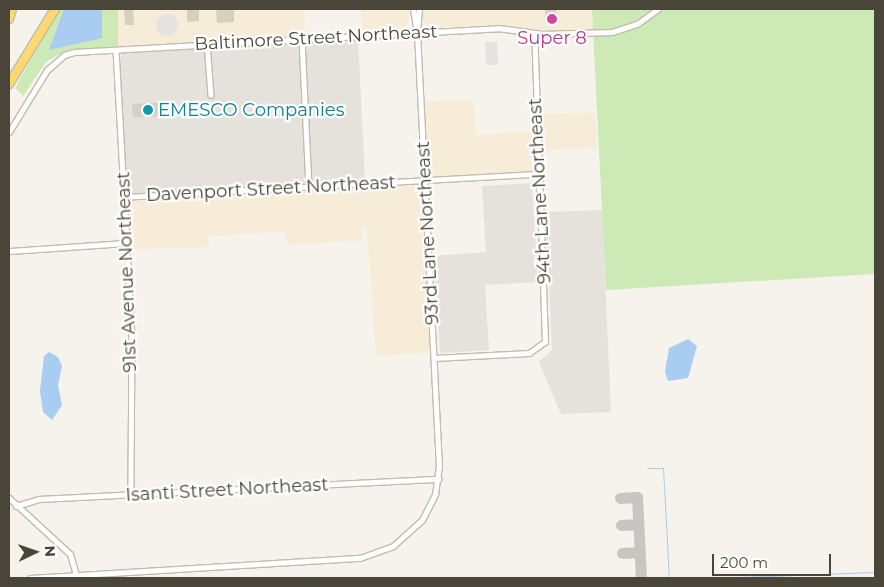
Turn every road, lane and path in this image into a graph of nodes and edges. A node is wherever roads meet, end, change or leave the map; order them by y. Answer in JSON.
{"nodes":[{"id":1,"x":12,"y":9,"type":"edge"},
{"id":2,"x":55,"y":9,"type":"edge"},
{"id":3,"x":413,"y":9,"type":"edge"},
{"id":4,"x":420,"y":9,"type":"edge"},
{"id":5,"x":658,"y":9,"type":"edge"},
{"id":6,"x":49,"y":13,"type":"edge"},
{"id":7,"x":9,"y":19,"type":"edge"},
{"id":8,"x":417,"y":32,"type":"junction"},
{"id":9,"x":534,"y":34,"type":"junction"},
{"id":10,"x":302,"y":40,"type":"junction"},
{"id":11,"x":207,"y":43,"type":"junction"},
{"id":12,"x":116,"y":50,"type":"junction"},
{"id":13,"x":9,"y":84,"type":"edge"},
{"id":14,"x":211,"y":95,"type":"dead end"},
{"id":15,"x":9,"y":132,"type":"edge"},
{"id":16,"x":538,"y":174,"type":"junction"},
{"id":17,"x":425,"y":181,"type":"junction"},
{"id":18,"x":309,"y":186,"type":"junction"},
{"id":19,"x":123,"y":197,"type":"junction"},
{"id":20,"x":126,"y":243,"type":"junction"},
{"id":21,"x":9,"y":251,"type":"edge"},
{"id":22,"x":434,"y":358,"type":"junction"},
{"id":23,"x":438,"y":480,"type":"junction"},
{"id":24,"x":131,"y":495,"type":"junction"},
{"id":25,"x":9,"y":498,"type":"edge"},
{"id":26,"x":16,"y":506,"type":"junction"},
{"id":27,"x":76,"y":575,"type":"junction"},
{"id":28,"x":30,"y":578,"type":"edge"}],
"edges":[{"from":1,"to":7,"type":"highway"},
{"from":2,"to":6,"type":"highway"},
{"from":3,"to":8,"type":"street","name":"93rd Lane Northeast"},
{"from":4,"to":8,"type":"street","name":"93rd Lane Northeast"},
{"from":5,"to":9,"type":"street","name":"Baltimore Street Northeast"},
{"from":6,"to":13,"type":"highway"},
{"from":8,"to":9,"type":"street","name":"Baltimore Street Northeast"},
{"from":8,"to":10,"type":"street","name":"Baltimore Street Northeast"},
{"from":8,"to":17,"type":"street","name":"93rd Lane Northeast"},
{"from":9,"to":16,"type":"street","name":"94th Lane Northeast"},
{"from":10,"to":11,"type":"street","name":"Baltimore Street Northeast"},
{"from":10,"to":18,"type":"street"},
{"from":11,"to":12,"type":"street","name":"Baltimore Street Northeast"},
{"from":11,"to":14,"type":"street"},
{"from":12,"to":15,"type":"street","name":"Baltimore Street Northeast"},
{"from":12,"to":19,"type":"street","name":"91st Avenue Northeast"},
{"from":16,"to":17,"type":"street","name":"Davenport Street Northeast"},
{"from":16,"to":22,"type":"street","name":"94th Lane Northeast"},
{"from":17,"to":18,"type":"street","name":"Davenport Street Northeast"},
{"from":17,"to":22,"type":"street","name":"93rd Lane Northeast"},
{"from":18,"to":19,"type":"street","name":"Davenport Street Northeast"},
{"from":19,"to":20,"type":"street","name":"91st Avenue Northeast"},
{"from":20,"to":21,"type":"street"},
{"from":20,"to":24,"type":"street","name":"91st Avenue Northeast"},
{"from":22,"to":23,"type":"street","name":"93rd Lane Northeast"},
{"from":23,"to":24,"type":"street","name":"Isanti Street Northeast"},
{"from":23,"to":27,"type":"street","name":"93rd Lane Northeast"},
{"from":24,"to":26,"type":"street","name":"Isanti Street Northeast"},
{"from":25,"to":26,"type":"street"},
{"from":26,"to":27,"type":"street"},
{"from":27,"to":28,"type":"street","name":"93rd Lane Northeast"}]}
